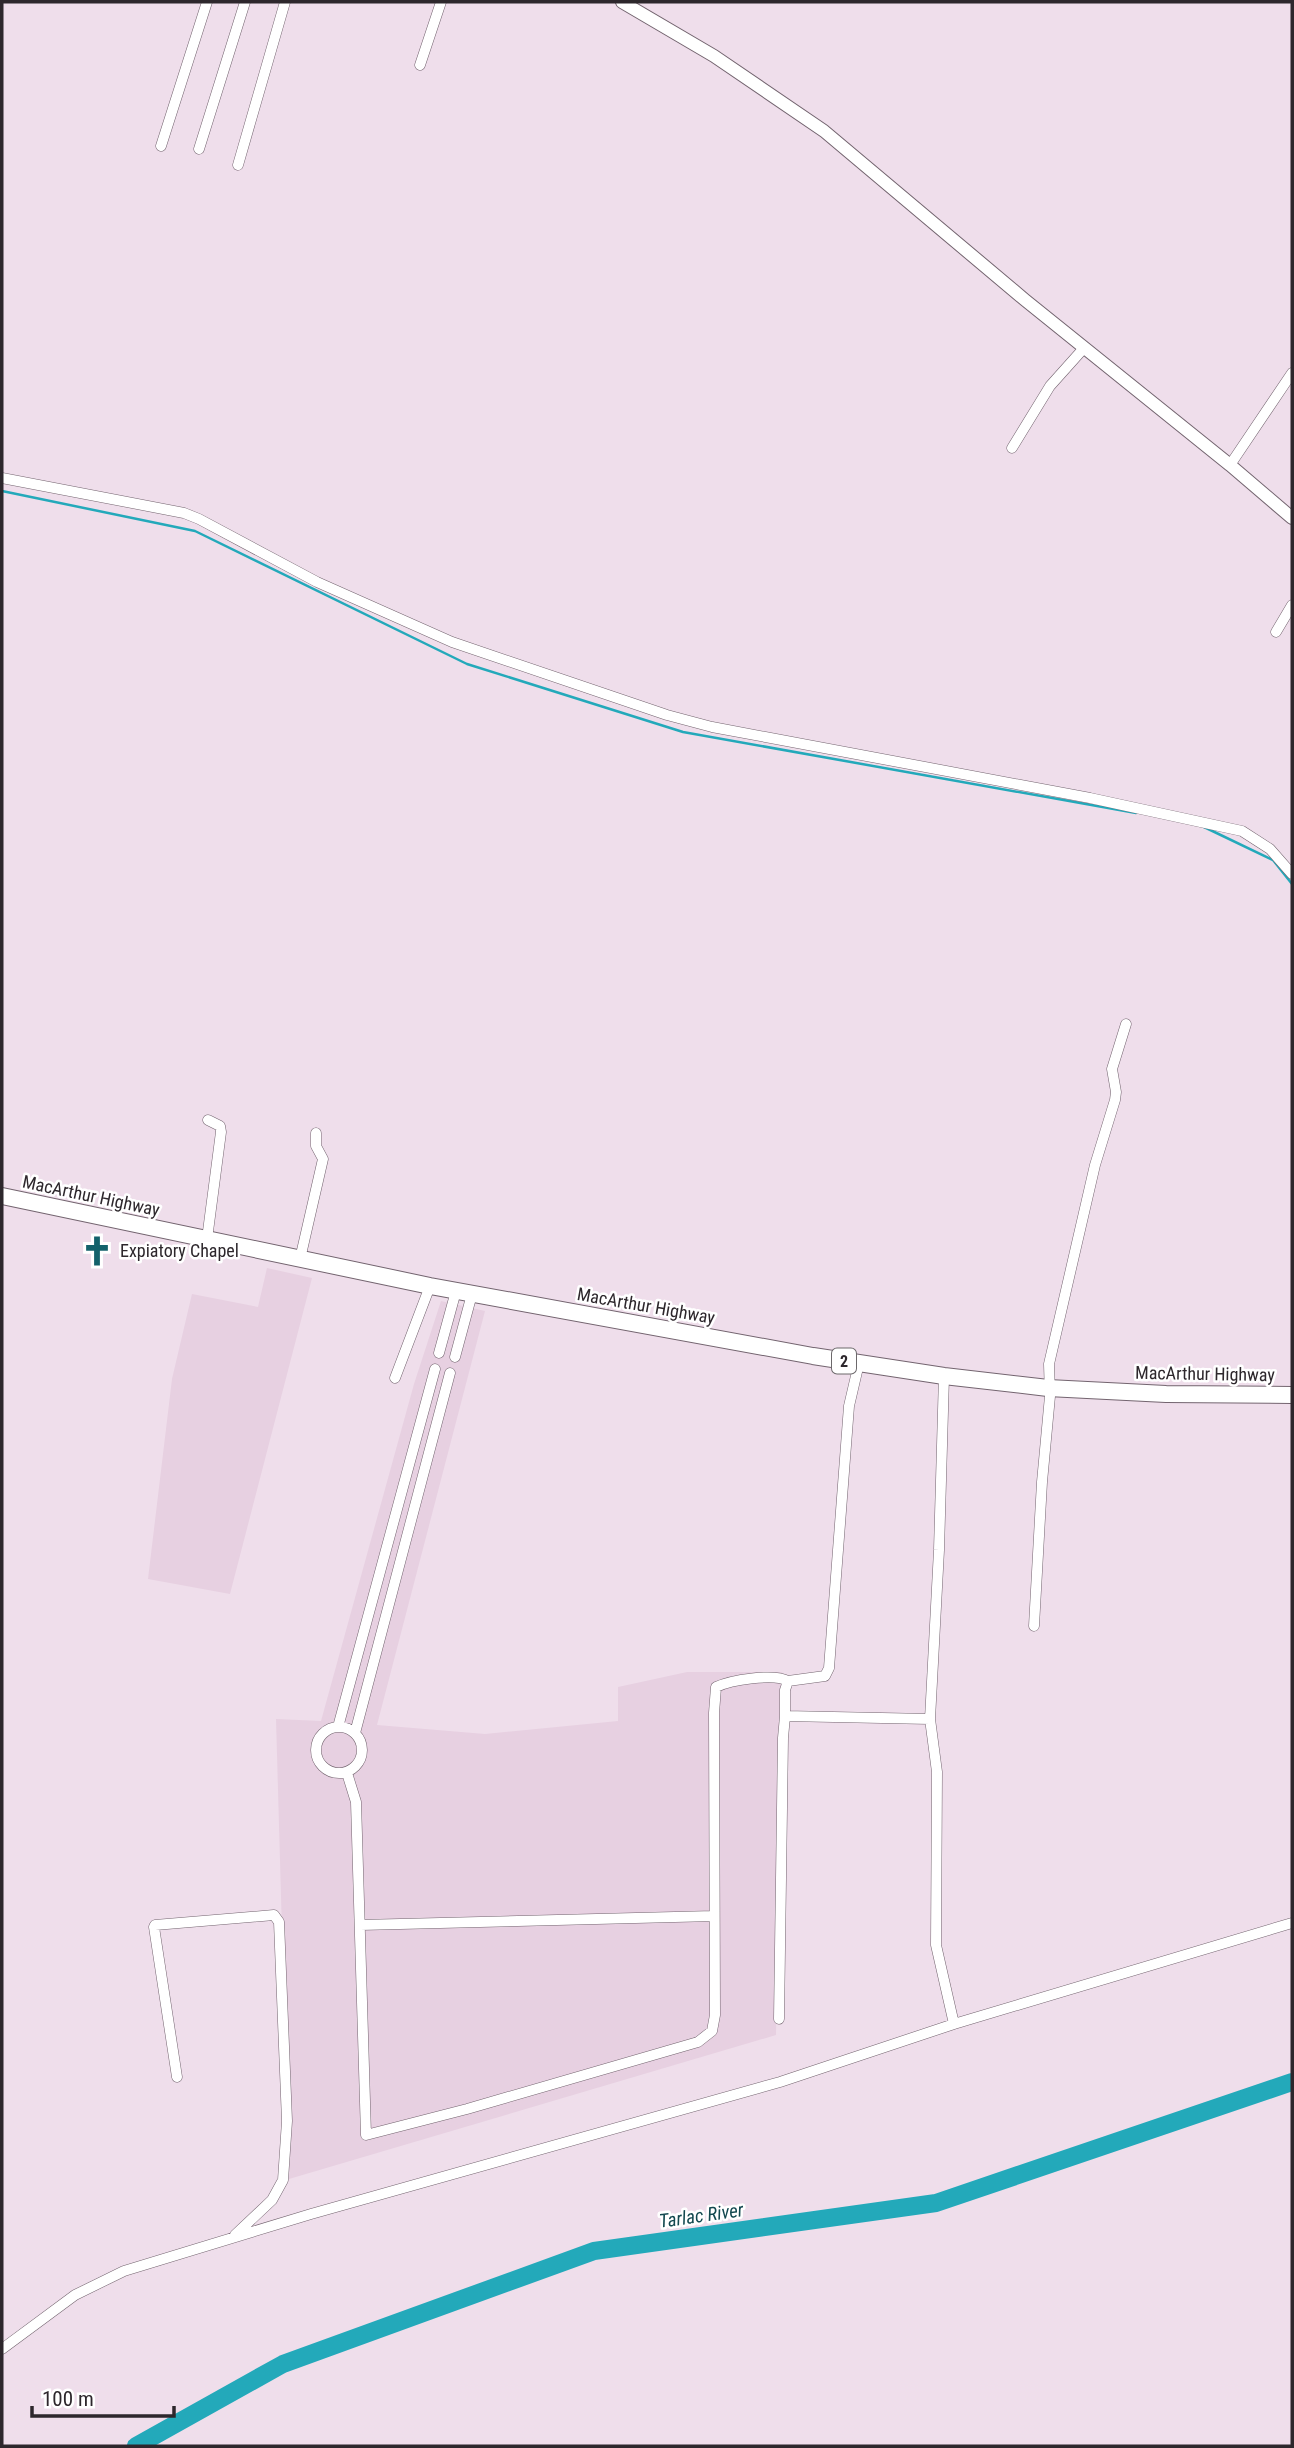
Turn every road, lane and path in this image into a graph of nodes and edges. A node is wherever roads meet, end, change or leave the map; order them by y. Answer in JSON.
{"nodes":[{"id":1,"x":207,"y":2,"type":"edge"},
{"id":2,"x":245,"y":2,"type":"edge"},
{"id":3,"x":285,"y":2,"type":"edge"},
{"id":4,"x":441,"y":2,"type":"edge"},
{"id":5,"x":622,"y":2,"type":"edge"},
{"id":6,"x":420,"y":65,"type":"dead end"},
{"id":7,"x":161,"y":146,"type":"dead end"},
{"id":8,"x":199,"y":149,"type":"dead end"},
{"id":9,"x":238,"y":165,"type":"dead end"},
{"id":10,"x":1084,"y":348,"type":"junction"},
{"id":11,"x":1292,"y":373,"type":"edge"},
{"id":12,"x":1012,"y":448,"type":"dead end"},
{"id":13,"x":1230,"y":465,"type":"junction"},
{"id":14,"x":2,"y":478,"type":"edge"},
{"id":15,"x":1292,"y":518,"type":"edge"},
{"id":16,"x":1292,"y":605,"type":"edge"},
{"id":17,"x":1276,"y":632,"type":"dead end"},
{"id":18,"x":1292,"y":874,"type":"edge"},
{"id":19,"x":1126,"y":1024,"type":"dead end"},
{"id":20,"x":208,"y":1120,"type":"dead end"},
{"id":21,"x":316,"y":1133,"type":"dead end"},
{"id":22,"x":2,"y":1196,"type":"edge"},
{"id":23,"x":207,"y":1239,"type":"junction"},
{"id":24,"x":300,"y":1259,"type":"junction"},
{"id":25,"x":430,"y":1286,"type":"junction"},
{"id":26,"x":464,"y":1292,"type":"junction"},
{"id":27,"x":439,"y":1353,"type":"dead end"},
{"id":28,"x":455,"y":1357,"type":"dead end"},
{"id":29,"x":859,"y":1363,"type":"junction"},
{"id":30,"x":435,"y":1369,"type":"dead end"},
{"id":31,"x":450,"y":1373,"type":"dead end"},
{"id":32,"x":944,"y":1376,"type":"junction"},
{"id":33,"x":395,"y":1378,"type":"dead end"},
{"id":34,"x":1048,"y":1388,"type":"junction"},
{"id":35,"x":1292,"y":1395,"type":"edge"},
{"id":36,"x":409,"y":1464,"type":"junction"},
{"id":37,"x":426,"y":1465,"type":"junction"},
{"id":38,"x":387,"y":1546,"type":"junction"},
{"id":39,"x":404,"y":1550,"type":"junction"},
{"id":40,"x":1034,"y":1626,"type":"dead end"},
{"id":41,"x":364,"y":1630,"type":"junction"},
{"id":42,"x":381,"y":1634,"type":"junction"},
{"id":43,"x":788,"y":1681,"type":"junction"},
{"id":44,"x":785,"y":1716,"type":"junction"},
{"id":45,"x":930,"y":1719,"type":"junction"},
{"id":46,"x":338,"y":1727,"type":"junction"},
{"id":47,"x":355,"y":1733,"type":"junction"},
{"id":48,"x":347,"y":1773,"type":"junction"},
{"id":49,"x":715,"y":1916,"type":"junction"},
{"id":50,"x":1292,"y":1923,"type":"edge"},
{"id":51,"x":360,"y":1925,"type":"junction"},
{"id":52,"x":779,"y":2020,"type":"dead end"},
{"id":53,"x":954,"y":2024,"type":"junction"},
{"id":54,"x":177,"y":2077,"type":"dead end"},
{"id":55,"x":232,"y":2238,"type":"junction"},
{"id":56,"x":2,"y":2349,"type":"edge"}],
"edges":[{"from":1,"to":7,"type":"street"},
{"from":2,"to":8,"type":"street"},
{"from":3,"to":9,"type":"street"},
{"from":4,"to":6,"type":"street"},
{"from":5,"to":10,"type":"street"},
{"from":10,"to":12,"type":"street"},
{"from":10,"to":13,"type":"street"},
{"from":11,"to":13,"type":"street"},
{"from":13,"to":15,"type":"street"},
{"from":14,"to":18,"type":"street"},
{"from":16,"to":17,"type":"street"},
{"from":19,"to":34,"type":"street"},
{"from":20,"to":23,"type":"street"},
{"from":21,"to":24,"type":"street"},
{"from":22,"to":23,"type":"highway","name":"MacArthur Highway","number":"2"},
{"from":23,"to":24,"type":"highway","name":"MacArthur Highway","number":"2"},
{"from":24,"to":25,"type":"highway","name":"MacArthur Highway","number":"2"},
{"from":25,"to":26,"type":"highway","name":"MacArthur Highway","number":"2"},
{"from":25,"to":33,"type":"street"},
{"from":26,"to":27,"type":"street"},
{"from":26,"to":28,"type":"street"},
{"from":26,"to":29,"type":"highway","name":"MacArthur Highway","number":"2"},
{"from":29,"to":32,"type":"highway","name":"MacArthur Highway","number":"2"},
{"from":29,"to":43,"type":"street"},
{"from":30,"to":36,"type":"street"},
{"from":31,"to":37,"type":"street"},
{"from":32,"to":34,"type":"highway","name":"MacArthur Highway","number":"2"},
{"from":32,"to":45,"type":"street"},
{"from":34,"to":35,"type":"highway","name":"MacArthur Highway","number":"2"},
{"from":34,"to":40,"type":"street"},
{"from":36,"to":37,"type":"street"},
{"from":36,"to":38,"type":"street"},
{"from":37,"to":39,"type":"street"},
{"from":38,"to":39,"type":"street"},
{"from":38,"to":41,"type":"street"},
{"from":39,"to":42,"type":"street"},
{"from":41,"to":42,"type":"street"},
{"from":41,"to":46,"type":"street"},
{"from":42,"to":47,"type":"street"},
{"from":43,"to":44,"type":"street"},
{"from":43,"to":49,"type":"street"},
{"from":44,"to":45,"type":"street"},
{"from":44,"to":52,"type":"street"},
{"from":45,"to":53,"type":"street"},
{"from":46,"to":47,"type":"street"},
{"from":46,"to":48,"type":"street"},
{"from":47,"to":48,"type":"street"},
{"from":48,"to":51,"type":"street"},
{"from":49,"to":51,"type":"street"},
{"from":49,"to":51,"type":"street"},
{"from":50,"to":53,"type":"street"},
{"from":53,"to":55,"type":"street"},
{"from":54,"to":55,"type":"street"},
{"from":55,"to":56,"type":"street"}]}
